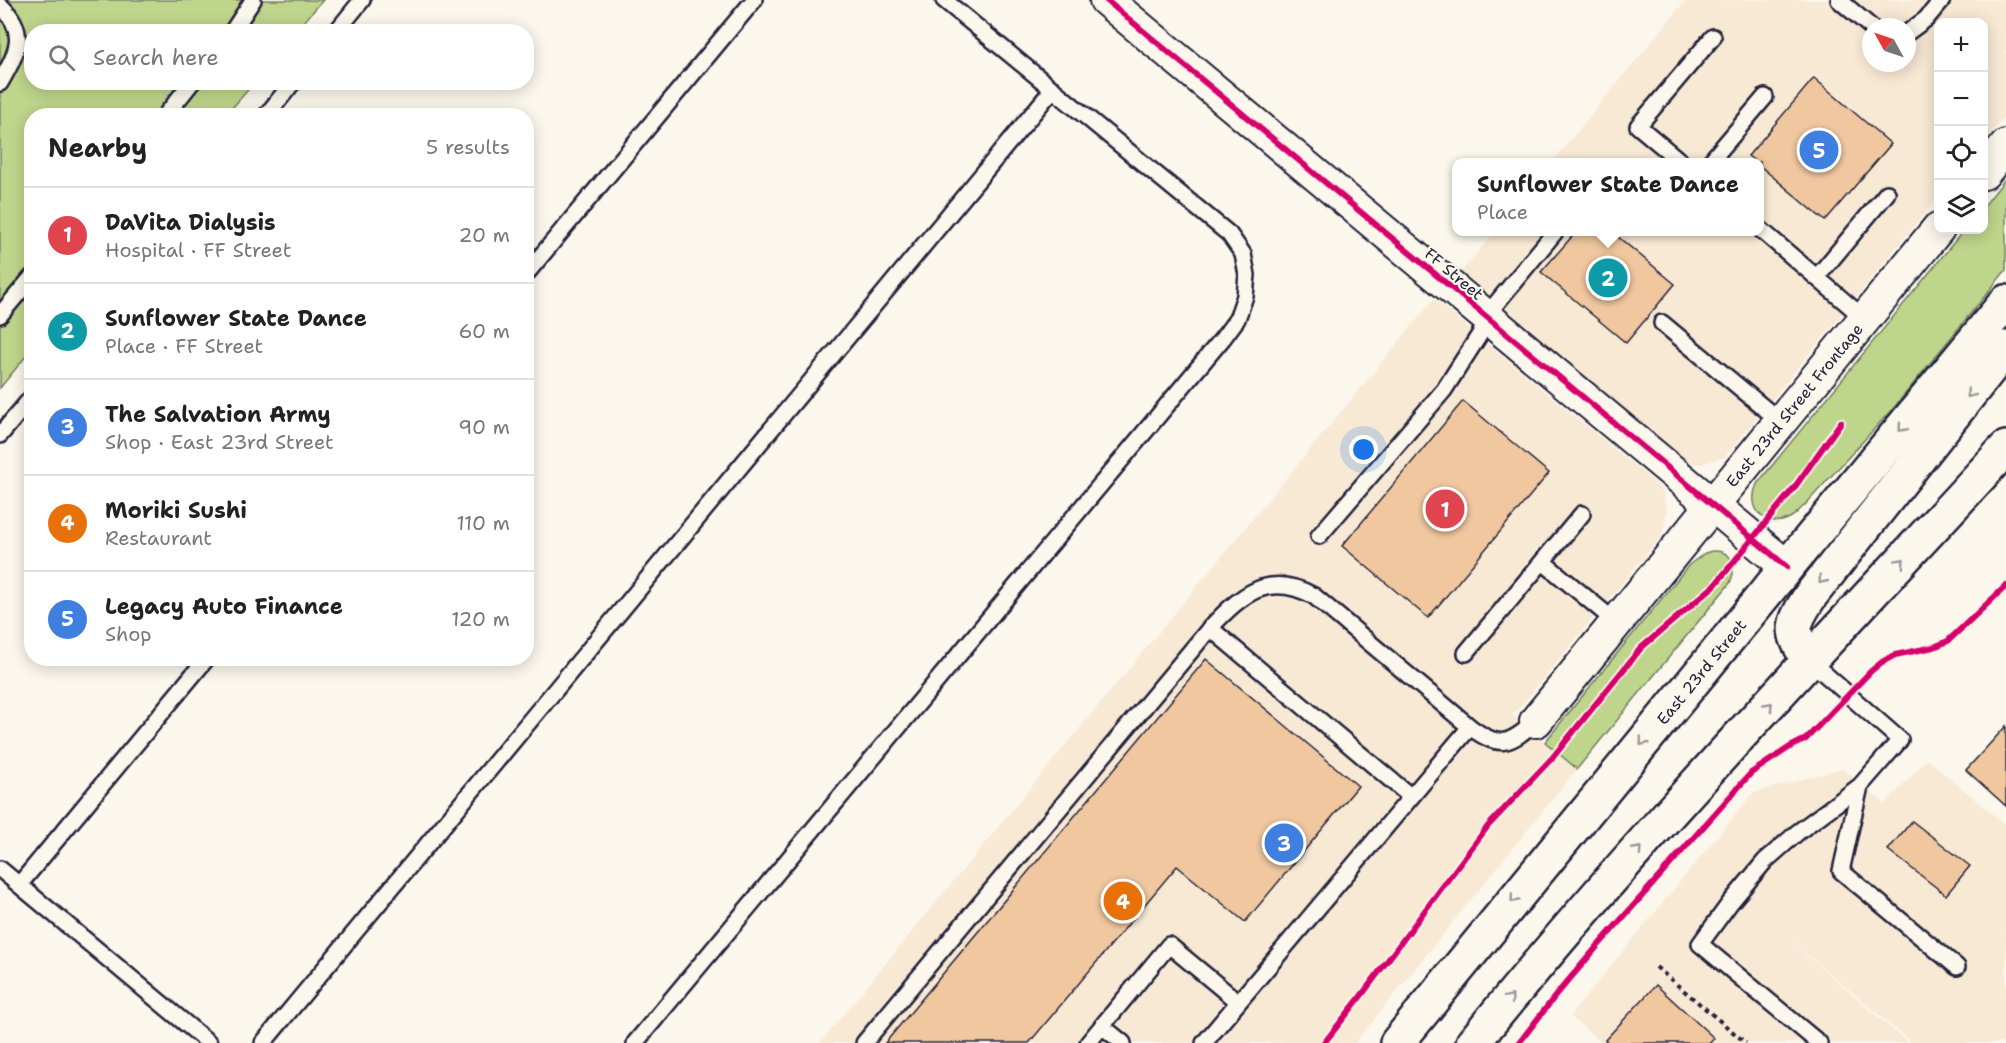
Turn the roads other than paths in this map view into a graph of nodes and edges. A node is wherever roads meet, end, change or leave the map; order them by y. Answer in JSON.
{"nodes":[{"id":1,"x":253,"y":0,"type":"edge"},
{"id":2,"x":362,"y":0,"type":"edge"},
{"id":3,"x":754,"y":0,"type":"edge"},
{"id":4,"x":944,"y":0,"type":"edge"},
{"id":5,"x":1106,"y":0,"type":"edge"},
{"id":6,"x":1839,"y":0,"type":"edge"},
{"id":7,"x":1942,"y":0,"type":"edge"},
{"id":8,"x":0,"y":5,"type":"edge"},
{"id":9,"x":1862,"y":19,"type":"edge"},
{"id":10,"x":237,"y":24,"type":"edge"},
{"id":11,"x":342,"y":24,"type":"edge"},
{"id":12,"x":1916,"y":26,"type":"edge"},
{"id":13,"x":1713,"y":37,"type":"dead end"},
{"id":14,"x":0,"y":83,"type":"edge"},
{"id":15,"x":1053,"y":89,"type":"junction"},
{"id":16,"x":186,"y":90,"type":"edge"},
{"id":17,"x":287,"y":90,"type":"edge"},
{"id":18,"x":1765,"y":98,"type":"dead end"},
{"id":19,"x":171,"y":108,"type":"edge"},
{"id":20,"x":272,"y":108,"type":"edge"},
{"id":21,"x":2006,"y":146,"type":"edge"},
{"id":22,"x":1676,"y":158,"type":"edge"},
{"id":23,"x":1713,"y":158,"type":"edge"},
{"id":24,"x":1988,"y":167,"type":"edge"},
{"id":25,"x":1887,"y":193,"type":"dead end"},
{"id":26,"x":1764,"y":232,"type":"edge"},
{"id":27,"x":1934,"y":234,"type":"edge"},
{"id":28,"x":1551,"y":236,"type":"edge"},
{"id":29,"x":534,"y":264,"type":"edge"},
{"id":30,"x":1816,"y":277,"type":"junction"},
{"id":31,"x":24,"y":286,"type":"edge"},
{"id":32,"x":2006,"y":302,"type":"edge"},
{"id":33,"x":0,"y":315,"type":"edge"},
{"id":34,"x":1487,"y":318,"type":"junction"},
{"id":35,"x":1865,"y":319,"type":"junction"},
{"id":36,"x":1662,"y":323,"type":"dead end"},
{"id":37,"x":2006,"y":348,"type":"edge"},
{"id":38,"x":24,"y":406,"type":"edge"},
{"id":39,"x":1781,"y":422,"type":"junction"},
{"id":40,"x":0,"y":435,"type":"edge"},
{"id":41,"x":2006,"y":448,"type":"edge"},
{"id":42,"x":1713,"y":506,"type":"junction"},
{"id":43,"x":1582,"y":514,"type":"dead end"},
{"id":44,"x":1319,"y":536,"type":"dead end"},
{"id":45,"x":1543,"y":561,"type":"junction"},
{"id":46,"x":1787,"y":567,"type":"junction"},
{"id":47,"x":1617,"y":623,"type":"junction"},
{"id":48,"x":1210,"y":628,"type":"junction"},
{"id":49,"x":1466,"y":653,"type":"dead end"},
{"id":50,"x":1810,"y":661,"type":"junction"},
{"id":51,"x":200,"y":666,"type":"edge"},
{"id":52,"x":1536,"y":721,"type":"joint"},
{"id":53,"x":1470,"y":728,"type":"junction"},
{"id":54,"x":1860,"y":786,"type":"junction"},
{"id":55,"x":1410,"y":796,"type":"junction"},
{"id":56,"x":0,"y":869,"type":"edge"},
{"id":57,"x":19,"y":885,"type":"junction"},
{"id":58,"x":1957,"y":967,"type":"dead end"},
{"id":59,"x":1238,"y":1002,"type":"junction"},
{"id":60,"x":1102,"y":1026,"type":"junction"},
{"id":61,"x":209,"y":1043,"type":"edge"},
{"id":62,"x":263,"y":1043,"type":"edge"},
{"id":63,"x":635,"y":1043,"type":"edge"},
{"id":64,"x":864,"y":1043,"type":"edge"},
{"id":65,"x":1088,"y":1043,"type":"edge"},
{"id":66,"x":1123,"y":1043,"type":"edge"},
{"id":67,"x":1204,"y":1043,"type":"edge"},
{"id":68,"x":1397,"y":1043,"type":"edge"},
{"id":69,"x":1473,"y":1043,"type":"edge"},
{"id":70,"x":1819,"y":1043,"type":"edge"}],
"edges":[{"from":1,"to":10,"type":"lane"},
{"from":2,"to":11,"type":"lane"},
{"from":3,"to":29,"type":"lane"},
{"from":4,"to":15,"type":"lane"},
{"from":5,"to":34,"type":"street","name":"FF Street"},
{"from":6,"to":9,"type":"lane"},
{"from":7,"to":12,"type":"lane"},
{"from":8,"to":14,"type":"lane"},
{"from":13,"to":22,"type":"lane"},
{"from":15,"to":62,"type":"lane"},
{"from":15,"to":63,"type":"lane"},
{"from":16,"to":19,"type":"lane"},
{"from":17,"to":20,"type":"lane"},
{"from":18,"to":23,"type":"lane"},
{"from":21,"to":24,"type":"street"},
{"from":25,"to":30,"type":"lane"},
{"from":26,"to":30,"type":"lane"},
{"from":27,"to":35,"type":"street","name":"East 23rd Street Frontage"},
{"from":28,"to":34,"type":"lane"},
{"from":30,"to":35,"type":"lane"},
{"from":31,"to":33,"type":"lane"},
{"from":32,"to":46,"type":"main road","name":"East 23rd Street","one_way":true},
{"from":34,"to":42,"type":"street","name":"FF Street"},
{"from":34,"to":44,"type":"lane"},
{"from":35,"to":39,"type":"street","name":"East 23rd Street Frontage"},
{"from":36,"to":39,"type":"lane"},
{"from":37,"to":50,"type":"main road","one_way":true},
{"from":38,"to":40,"type":"lane"},
{"from":39,"to":42,"type":"street","name":"East 23rd Street Frontage"},
{"from":50,"to":41,"type":"main road","one_way":true},
{"from":42,"to":46,"type":"street","name":"FF Street"},
{"from":42,"to":47,"type":"street","name":"East 23rd Street Frontage"},
{"from":43,"to":45,"type":"lane"},
{"from":45,"to":47,"type":"lane"},
{"from":45,"to":49,"type":"lane"},
{"from":46,"to":68,"type":"main road","name":"East 23rd Street","one_way":true},
{"from":47,"to":52,"type":"street","name":"East 23rd Street Frontage"},
{"from":48,"to":53,"type":"lane"},
{"from":48,"to":55,"type":"lane"},
{"from":48,"to":64,"type":"lane"},
{"from":50,"to":54,"type":"lane"},
{"from":69,"to":50,"type":"main road","one_way":true},
{"from":51,"to":57,"type":"lane"},
{"from":52,"to":53,"type":"lane"},
{"from":53,"to":55,"type":"lane"},
{"from":54,"to":58,"type":"lane"},
{"from":54,"to":70,"type":"lane"},
{"from":55,"to":59,"type":"lane"},
{"from":56,"to":57,"type":"lane"},
{"from":57,"to":61,"type":"lane"},
{"from":59,"to":60,"type":"lane"},
{"from":59,"to":67,"type":"lane"},
{"from":60,"to":65,"type":"lane"},
{"from":60,"to":66,"type":"lane"}]}
